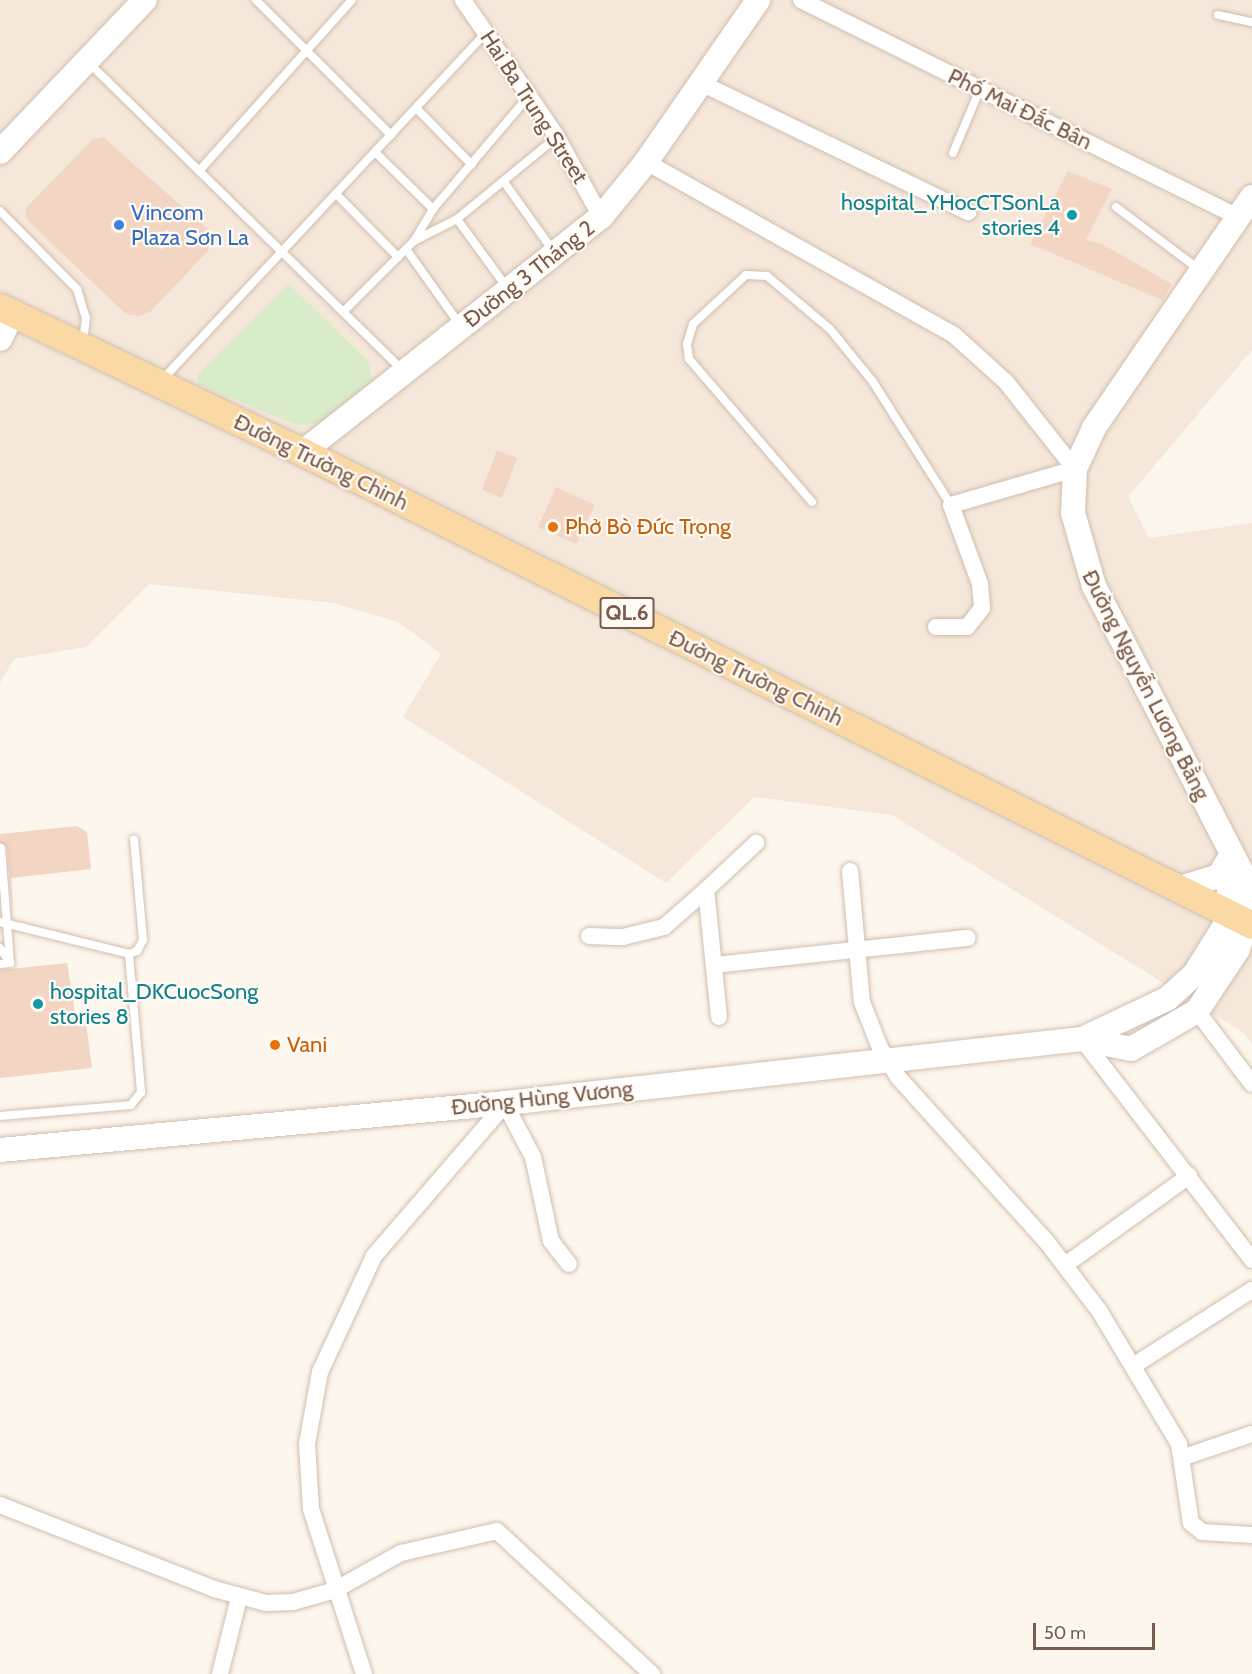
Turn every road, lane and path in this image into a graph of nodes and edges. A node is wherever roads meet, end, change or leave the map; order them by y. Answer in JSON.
{"nodes":[{"id":1,"x":145,"y":0,"type":"edge"},
{"id":2,"x":256,"y":0,"type":"edge"},
{"id":3,"x":352,"y":0,"type":"edge"},
{"id":4,"x":463,"y":0,"type":"edge"},
{"id":5,"x":758,"y":0,"type":"edge"},
{"id":6,"x":801,"y":0,"type":"edge"},
{"id":7,"x":1218,"y":15,"type":"dead end"},
{"id":8,"x":1252,"y":22,"type":"edge"},
{"id":9,"x":486,"y":33,"type":"junction"},
{"id":10,"x":307,"y":50,"type":"junction"},
{"id":11,"x":87,"y":61,"type":"junction"},
{"id":12,"x":700,"y":84,"type":"junction"},
{"id":13,"x":980,"y":89,"type":"junction"},
{"id":14,"x":529,"y":96,"type":"junction"},
{"id":15,"x":417,"y":109,"type":"junction"},
{"id":16,"x":391,"y":135,"type":"junction"},
{"id":17,"x":557,"y":137,"type":"junction"},
{"id":18,"x":0,"y":152,"type":"edge"},
{"id":19,"x":376,"y":153,"type":"junction"},
{"id":20,"x":953,"y":153,"type":"dead end"},
{"id":21,"x":646,"y":162,"type":"junction"},
{"id":22,"x":472,"y":165,"type":"junction"},
{"id":23,"x":199,"y":171,"type":"junction"},
{"id":24,"x":504,"y":182,"type":"junction"},
{"id":25,"x":336,"y":195,"type":"junction"},
{"id":26,"x":1116,"y":207,"type":"dead end"},
{"id":27,"x":1246,"y":207,"type":"edge"},
{"id":28,"x":433,"y":209,"type":"junction"},
{"id":29,"x":0,"y":211,"type":"edge"},
{"id":30,"x":968,"y":212,"type":"dead end"},
{"id":31,"x":601,"y":217,"type":"junction"},
{"id":32,"x":457,"y":219,"type":"junction"},
{"id":33,"x":414,"y":241,"type":"junction"},
{"id":34,"x":406,"y":249,"type":"junction"},
{"id":35,"x":283,"y":253,"type":"junction"},
{"id":36,"x":556,"y":255,"type":"junction"},
{"id":37,"x":398,"y":257,"type":"junction"},
{"id":38,"x":1200,"y":271,"type":"junction"},
{"id":39,"x":510,"y":291,"type":"junction"},
{"id":40,"x":6,"y":311,"type":"edge"},
{"id":41,"x":344,"y":312,"type":"junction"},
{"id":42,"x":461,"y":328,"type":"junction"},
{"id":43,"x":0,"y":339,"type":"edge"},
{"id":44,"x":82,"y":346,"type":"junction"},
{"id":45,"x":404,"y":371,"type":"junction"},
{"id":46,"x":157,"y":384,"type":"junction"},
{"id":47,"x":303,"y":452,"type":"junction"},
{"id":48,"x":1075,"y":469,"type":"junction"},
{"id":49,"x":812,"y":502,"type":"dead end"},
{"id":50,"x":951,"y":505,"type":"junction"},
{"id":51,"x":936,"y":627,"type":"dead end"},
{"id":52,"x":134,"y":839,"type":"dead end"},
{"id":53,"x":756,"y":843,"type":"dead end"},
{"id":54,"x":1,"y":848,"type":"edge"},
{"id":55,"x":1229,"y":861,"type":"junction"},
{"id":56,"x":850,"y":871,"type":"dead end"},
{"id":57,"x":1180,"y":888,"type":"junction"},
{"id":58,"x":706,"y":890,"type":"junction"},
{"id":59,"x":1252,"y":892,"type":"edge"},
{"id":60,"x":1246,"y":916,"type":"edge"},
{"id":61,"x":0,"y":922,"type":"edge"},
{"id":62,"x":589,"y":936,"type":"dead end"},
{"id":63,"x":968,"y":938,"type":"dead end"},
{"id":64,"x":0,"y":948,"type":"edge"},
{"id":65,"x":857,"y":949,"type":"junction"},
{"id":66,"x":129,"y":954,"type":"junction"},
{"id":67,"x":10,"y":963,"type":"junction"},
{"id":68,"x":0,"y":964,"type":"edge"},
{"id":69,"x":714,"y":965,"type":"junction"},
{"id":70,"x":1197,"y":1011,"type":"junction"},
{"id":71,"x":719,"y":1017,"type":"dead end"},
{"id":72,"x":1082,"y":1039,"type":"junction"},
{"id":73,"x":888,"y":1060,"type":"junction"},
{"id":74,"x":1252,"y":1084,"type":"edge"},
{"id":75,"x":506,"y":1104,"type":"junction"},
{"id":76,"x":0,"y":1116,"type":"edge"},
{"id":77,"x":0,"y":1150,"type":"edge"},
{"id":78,"x":1189,"y":1176,"type":"junction"},
{"id":79,"x":1252,"y":1260,"type":"edge"},
{"id":80,"x":569,"y":1264,"type":"dead end"},
{"id":81,"x":1065,"y":1265,"type":"junction"},
{"id":82,"x":1252,"y":1290,"type":"edge"},
{"id":83,"x":1133,"y":1366,"type":"junction"},
{"id":84,"x":1252,"y":1434,"type":"edge"},
{"id":85,"x":1184,"y":1457,"type":"junction"},
{"id":86,"x":0,"y":1505,"type":"edge"},
{"id":87,"x":1252,"y":1535,"type":"edge"},
{"id":88,"x":335,"y":1590,"type":"junction"},
{"id":89,"x":239,"y":1598,"type":"junction"},
{"id":90,"x":220,"y":1674,"type":"edge"},
{"id":91,"x":364,"y":1674,"type":"edge"},
{"id":92,"x":652,"y":1674,"type":"edge"}],
"edges":[{"from":1,"to":11,"type":"street"},
{"from":2,"to":10,"type":"lane"},
{"from":3,"to":10,"type":"lane"},
{"from":4,"to":9,"type":"street","name":"Hai Ba Trung Street"},
{"from":5,"to":12,"type":"street","name":"Đường 3 Tháng 2"},
{"from":6,"to":13,"type":"street","name":"Phố Mai Đắc Bân"},
{"from":7,"to":8,"type":"lane"},
{"from":9,"to":14,"type":"street","name":"Hai Ba Trung Street"},
{"from":9,"to":15,"type":"lane"},
{"from":10,"to":16,"type":"lane"},
{"from":10,"to":23,"type":"lane"},
{"from":11,"to":18,"type":"street"},
{"from":11,"to":23,"type":"lane"},
{"from":12,"to":21,"type":"street","name":"Đường 3 Tháng 2"},
{"from":12,"to":30,"type":"street"},
{"from":13,"to":20,"type":"lane"},
{"from":13,"to":27,"type":"street","name":"Phố Mai Đắc Bân"},
{"from":14,"to":17,"type":"street","name":"Hai Ba Trung Street"},
{"from":14,"to":22,"type":"lane"},
{"from":15,"to":16,"type":"lane"},
{"from":15,"to":22,"type":"lane"},
{"from":16,"to":19,"type":"lane"},
{"from":17,"to":24,"type":"lane"},
{"from":17,"to":31,"type":"street","name":"Hai Ba Trung Street"},
{"from":19,"to":25,"type":"lane"},
{"from":19,"to":28,"type":"lane"},
{"from":21,"to":31,"type":"street","name":"Đường 3 Tháng 2"},
{"from":21,"to":48,"type":"street"},
{"from":22,"to":28,"type":"lane"},
{"from":23,"to":35,"type":"lane"},
{"from":24,"to":32,"type":"lane"},
{"from":24,"to":36,"type":"lane"},
{"from":25,"to":35,"type":"lane"},
{"from":25,"to":37,"type":"lane"},
{"from":26,"to":38,"type":"lane"},
{"from":27,"to":38,"type":"street","name":"Đường Nguyễn Lương Bằng"},
{"from":28,"to":33,"type":"lane"},
{"from":29,"to":44,"type":"lane"},
{"from":31,"to":36,"type":"street","name":"Đường 3 Tháng 2"},
{"from":32,"to":33,"type":"lane"},
{"from":32,"to":39,"type":"lane"},
{"from":33,"to":34,"type":"lane"},
{"from":34,"to":37,"type":"lane"},
{"from":34,"to":42,"type":"lane"},
{"from":35,"to":41,"type":"lane"},
{"from":35,"to":46,"type":"lane"},
{"from":36,"to":39,"type":"street","name":"Đường 3 Tháng 2"},
{"from":37,"to":41,"type":"lane"},
{"from":38,"to":48,"type":"street","name":"Đường Nguyễn Lương Bằng"},
{"from":39,"to":42,"type":"street","name":"Đường 3 Tháng 2"},
{"from":40,"to":43,"type":"street"},
{"from":40,"to":44,"type":"main road","name":"Đường Trường Chinh","number":"QL.6"},
{"from":41,"to":45,"type":"lane"},
{"from":42,"to":45,"type":"street","name":"Đường 3 Tháng 2"},
{"from":44,"to":46,"type":"main road","name":"Đường Trường Chinh","number":"QL.6"},
{"from":45,"to":47,"type":"street","name":"Đường 3 Tháng 2"},
{"from":46,"to":47,"type":"main road","name":"Đường Trường Chinh","number":"QL.6"},
{"from":47,"to":57,"type":"main road","name":"Đường Trường Chinh","number":"QL.6"},
{"from":48,"to":50,"type":"street"},
{"from":48,"to":55,"type":"street","name":"Đường Nguyễn Lương Bằng"},
{"from":49,"to":50,"type":"lane"},
{"from":50,"to":51,"type":"street"},
{"from":52,"to":66,"type":"lane"},
{"from":53,"to":58,"type":"street"},
{"from":54,"to":67,"type":"lane"},
{"from":55,"to":57,"type":"street"},
{"from":55,"to":59,"type":"street","name":"Đường Nguyễn Lương Bằng"},
{"from":55,"to":60,"type":"street"},
{"from":56,"to":65,"type":"street"},
{"from":57,"to":60,"type":"main road","name":"Đường Trường Chinh","number":"QL.6"},
{"from":58,"to":62,"type":"street"},
{"from":58,"to":69,"type":"street"},
{"from":60,"to":70,"type":"street","name":"Đường Hùng Vương"},
{"from":60,"to":72,"type":"street","name":"Đường Hùng Vương"},
{"from":61,"to":66,"type":"lane"},
{"from":63,"to":65,"type":"street"},
{"from":64,"to":67,"type":"lane"},
{"from":65,"to":69,"type":"street"},
{"from":65,"to":73,"type":"street"},
{"from":66,"to":76,"type":"lane"},
{"from":67,"to":68,"type":"lane"},
{"from":69,"to":71,"type":"street"},
{"from":70,"to":72,"type":"street","name":"Đường Hùng Vương"},
{"from":70,"to":74,"type":"street"},
{"from":72,"to":73,"type":"street","name":"Đường Hùng Vương"},
{"from":72,"to":78,"type":"street"},
{"from":73,"to":75,"type":"street","name":"Đường Hùng Vương"},
{"from":73,"to":81,"type":"street"},
{"from":75,"to":77,"type":"street","name":"Đường Hùng Vương"},
{"from":75,"to":80,"type":"street"},
{"from":75,"to":88,"type":"street"},
{"from":78,"to":79,"type":"street"},
{"from":78,"to":81,"type":"street"},
{"from":81,"to":83,"type":"street"},
{"from":82,"to":83,"type":"street"},
{"from":83,"to":85,"type":"street"},
{"from":84,"to":85,"type":"street"},
{"from":85,"to":87,"type":"street"},
{"from":86,"to":89,"type":"street"},
{"from":88,"to":89,"type":"street"},
{"from":88,"to":91,"type":"street"},
{"from":88,"to":92,"type":"street"},
{"from":89,"to":90,"type":"street"}]}
